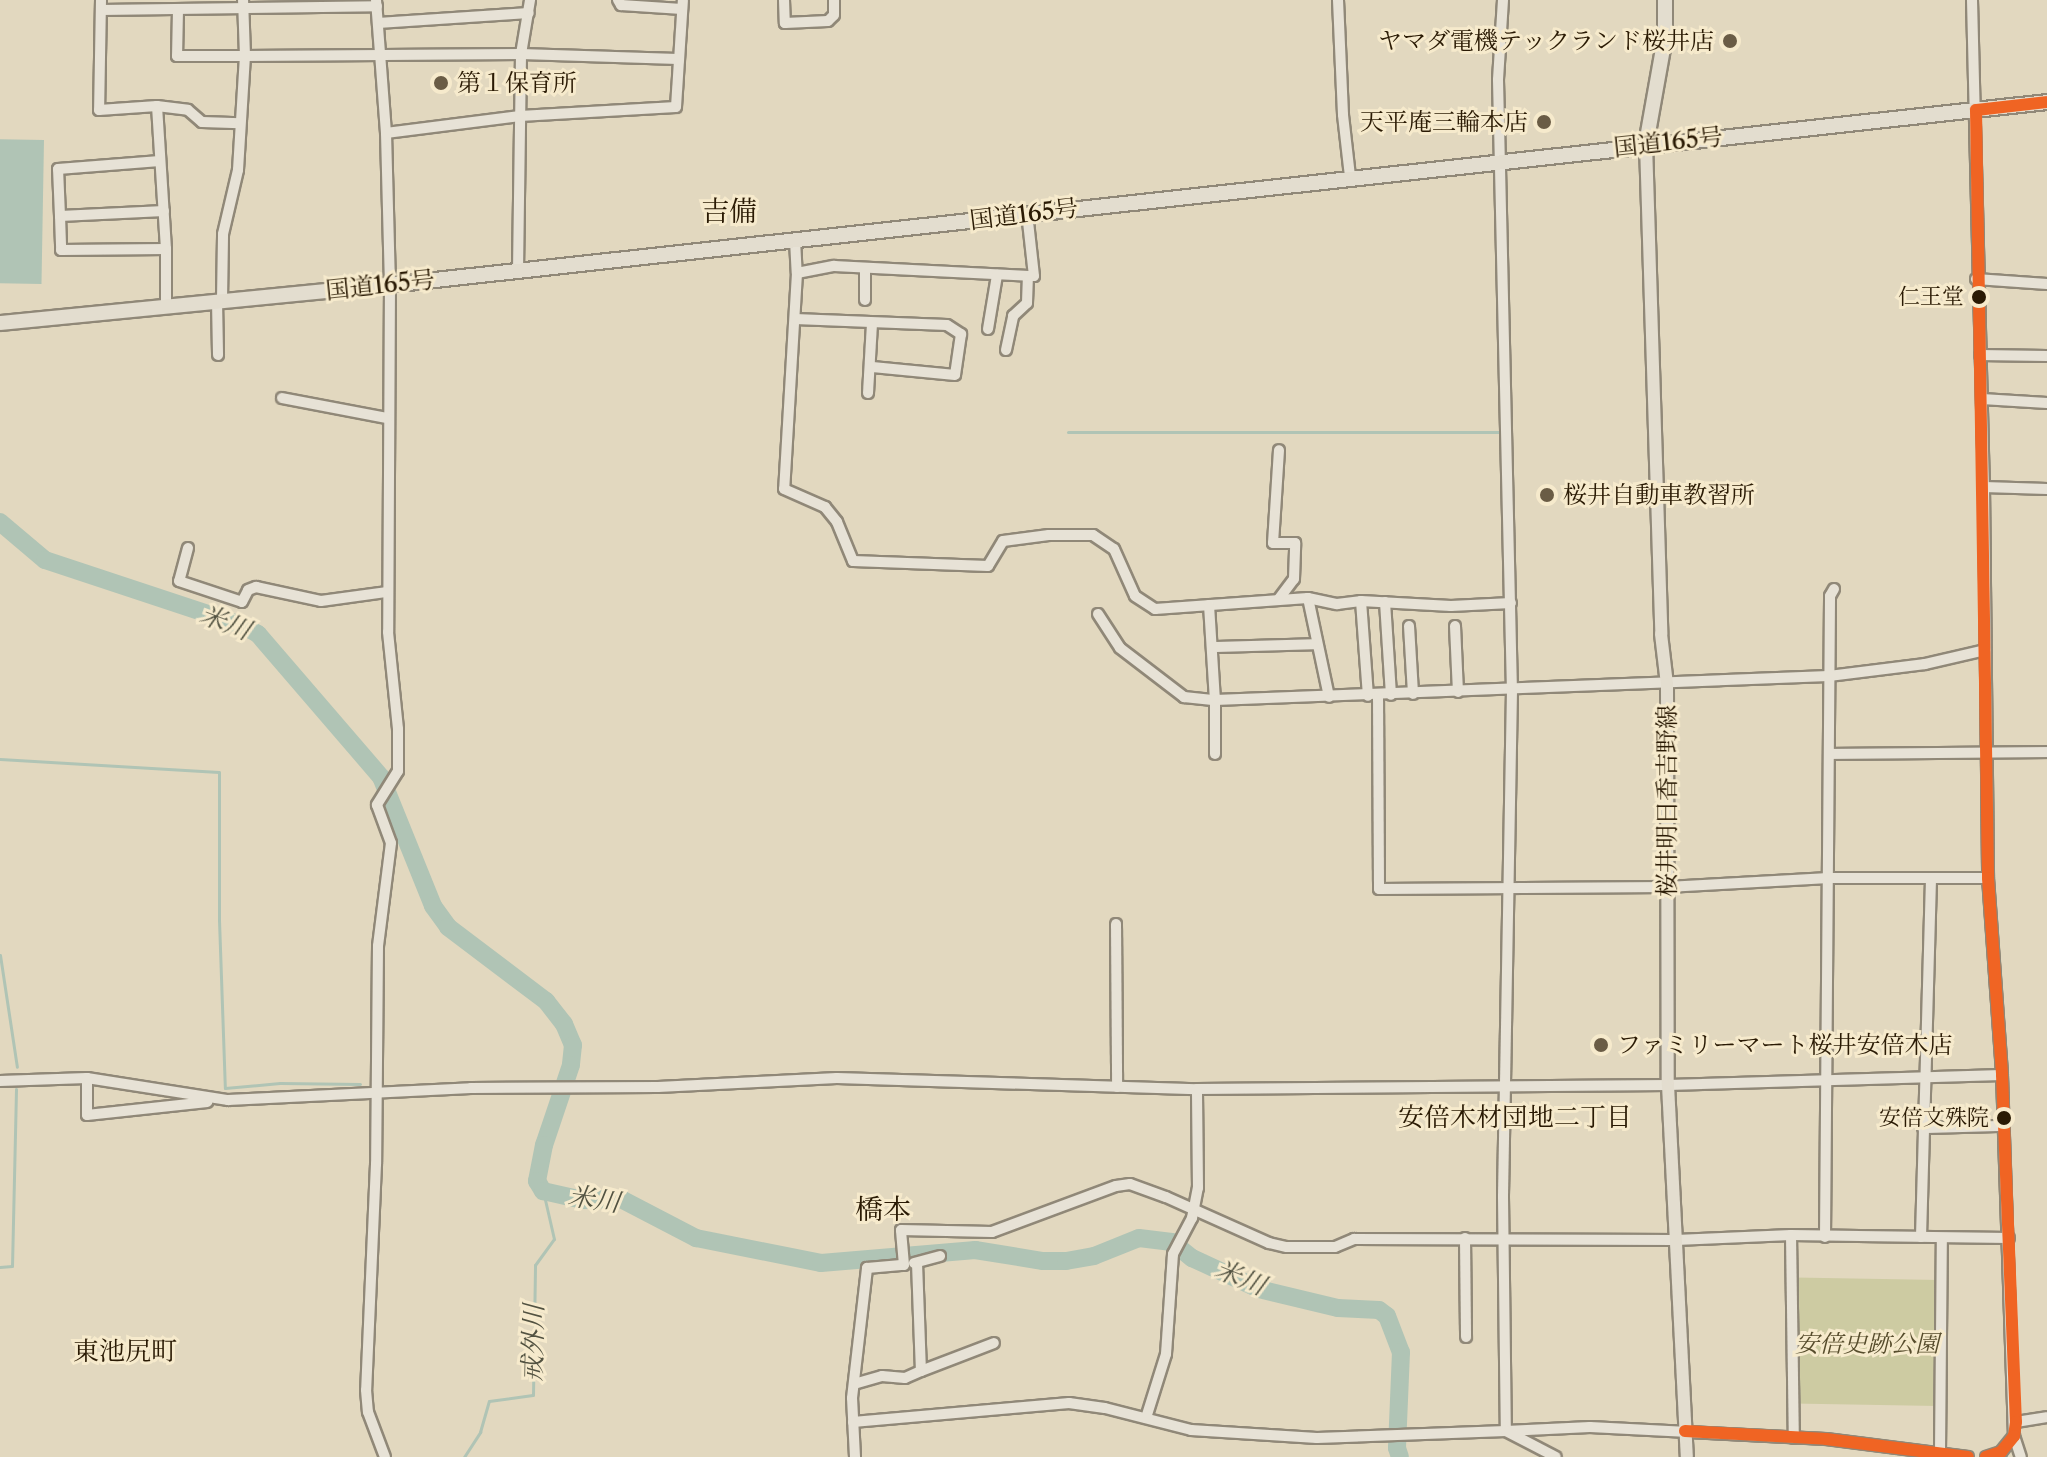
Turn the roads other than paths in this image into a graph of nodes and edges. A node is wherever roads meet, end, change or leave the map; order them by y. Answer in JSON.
{"nodes":[{"id":1,"x":530,"y":0,"type":"edge"},
{"id":2,"x":618,"y":0,"type":"edge"},
{"id":3,"x":784,"y":0,"type":"edge"},
{"id":4,"x":834,"y":0,"type":"edge"},
{"id":5,"x":1338,"y":0,"type":"edge"},
{"id":6,"x":1503,"y":0,"type":"edge"},
{"id":7,"x":1665,"y":0,"type":"edge"},
{"id":8,"x":1972,"y":0,"type":"edge"},
{"id":9,"x":377,"y":3,"type":"edge"},
{"id":10,"x":683,"y":4,"type":"edge"},
{"id":11,"x":101,"y":5,"type":"edge"},
{"id":12,"x":244,"y":5,"type":"edge"},
{"id":13,"x":178,"y":10,"type":"junction"},
{"id":14,"x":529,"y":13,"type":"junction"},
{"id":15,"x":378,"y":23,"type":"junction"},
{"id":16,"x":521,"y":54,"type":"junction"},
{"id":17,"x":245,"y":56,"type":"junction"},
{"id":18,"x":380,"y":57,"type":"junction"},
{"id":19,"x":678,"y":59,"type":"junction"},
{"id":20,"x":2047,"y":102,"type":"edge"},
{"id":21,"x":157,"y":106,"type":"junction"},
{"id":22,"x":1976,"y":110,"type":"junction"},
{"id":23,"x":520,"y":116,"type":"junction"},
{"id":24,"x":240,"y":123,"type":"junction"},
{"id":25,"x":386,"y":133,"type":"junction"},
{"id":26,"x":1646,"y":144,"type":"junction"},
{"id":27,"x":160,"y":161,"type":"junction"},
{"id":28,"x":1501,"y":161,"type":"junction"},
{"id":29,"x":1350,"y":176,"type":"junction"},
{"id":30,"x":164,"y":211,"type":"junction"},
{"id":31,"x":1027,"y":213,"type":"junction"},
{"id":32,"x":60,"y":216,"type":"junction"},
{"id":33,"x":795,"y":240,"type":"junction"},
{"id":34,"x":166,"y":249,"type":"junction"},
{"id":35,"x":865,"y":268,"type":"junction"},
{"id":36,"x":518,"y":270,"type":"junction"},
{"id":37,"x":797,"y":273,"type":"junction"},
{"id":38,"x":997,"y":275,"type":"junction"},
{"id":39,"x":1028,"y":276,"type":"junction"},
{"id":40,"x":1976,"y":279,"type":"junction"},
{"id":41,"x":2047,"y":284,"type":"edge"},
{"id":42,"x":390,"y":285,"type":"junction"},
{"id":43,"x":219,"y":300,"type":"junction"},
{"id":44,"x":865,"y":300,"type":"dead end"},
{"id":45,"x":166,"y":306,"type":"junction"},
{"id":46,"x":795,"y":319,"type":"junction"},
{"id":47,"x":0,"y":323,"type":"edge"},
{"id":48,"x":872,"y":324,"type":"junction"},
{"id":49,"x":988,"y":329,"type":"dead end"},
{"id":50,"x":1006,"y":350,"type":"dead end"},
{"id":51,"x":218,"y":355,"type":"dead end"},
{"id":52,"x":1980,"y":355,"type":"junction"},
{"id":53,"x":2047,"y":356,"type":"edge"},
{"id":54,"x":872,"y":367,"type":"junction"},
{"id":55,"x":868,"y":393,"type":"dead end"},
{"id":56,"x":282,"y":398,"type":"dead end"},
{"id":57,"x":1982,"y":399,"type":"junction"},
{"id":58,"x":2047,"y":403,"type":"edge"},
{"id":59,"x":387,"y":418,"type":"junction"},
{"id":60,"x":1279,"y":450,"type":"dead end"},
{"id":61,"x":1984,"y":487,"type":"junction"},
{"id":62,"x":2047,"y":489,"type":"edge"},
{"id":63,"x":188,"y":548,"type":"dead end"},
{"id":64,"x":1834,"y":589,"type":"dead end"},
{"id":65,"x":387,"y":592,"type":"junction"},
{"id":66,"x":1308,"y":598,"type":"junction"},
{"id":67,"x":1278,"y":600,"type":"junction"},
{"id":68,"x":1361,"y":601,"type":"junction"},
{"id":69,"x":1385,"y":602,"type":"junction"},
{"id":70,"x":1511,"y":603,"type":"junction"},
{"id":71,"x":1209,"y":605,"type":"junction"},
{"id":72,"x":1098,"y":614,"type":"dead end"},
{"id":73,"x":1409,"y":626,"type":"dead end"},
{"id":74,"x":1455,"y":626,"type":"dead end"},
{"id":75,"x":1317,"y":644,"type":"junction"},
{"id":76,"x":1212,"y":647,"type":"junction"},
{"id":77,"x":1985,"y":650,"type":"junction"},
{"id":78,"x":1829,"y":676,"type":"junction"},
{"id":79,"x":1667,"y":684,"type":"junction"},
{"id":80,"x":1512,"y":690,"type":"junction"},
{"id":81,"x":1458,"y":692,"type":"junction"},
{"id":82,"x":1413,"y":694,"type":"junction"},
{"id":83,"x":1391,"y":695,"type":"junction"},
{"id":84,"x":1373,"y":696,"type":"junction"},
{"id":85,"x":1329,"y":697,"type":"junction"},
{"id":86,"x":1215,"y":700,"type":"junction"},
{"id":87,"x":2047,"y":752,"type":"edge"},
{"id":88,"x":1215,"y":754,"type":"dead end"},
{"id":89,"x":1829,"y":754,"type":"junction"},
{"id":90,"x":1986,"y":754,"type":"junction"},
{"id":91,"x":1829,"y":878,"type":"junction"},
{"id":92,"x":1931,"y":878,"type":"junction"},
{"id":93,"x":1988,"y":878,"type":"junction"},
{"id":94,"x":1506,"y":886,"type":"junction"},
{"id":95,"x":1667,"y":887,"type":"junction"},
{"id":96,"x":1116,"y":924,"type":"dead end"},
{"id":97,"x":2002,"y":1075,"type":"junction"},
{"id":98,"x":87,"y":1078,"type":"junction"},
{"id":99,"x":1924,"y":1078,"type":"junction"},
{"id":100,"x":1828,"y":1080,"type":"junction"},
{"id":101,"x":0,"y":1081,"type":"edge"},
{"id":102,"x":1668,"y":1085,"type":"junction"},
{"id":103,"x":1506,"y":1086,"type":"junction"},
{"id":104,"x":1117,"y":1087,"type":"junction"},
{"id":105,"x":1197,"y":1089,"type":"junction"},
{"id":106,"x":375,"y":1093,"type":"junction"},
{"id":107,"x":228,"y":1100,"type":"junction"},
{"id":108,"x":2002,"y":1126,"type":"junction"},
{"id":109,"x":1923,"y":1128,"type":"junction"},
{"id":110,"x":1195,"y":1209,"type":"junction"},
{"id":111,"x":1791,"y":1235,"type":"junction"},
{"id":112,"x":1825,"y":1237,"type":"junction"},
{"id":113,"x":1921,"y":1237,"type":"junction"},
{"id":114,"x":1465,"y":1238,"type":"junction"},
{"id":115,"x":1503,"y":1238,"type":"junction"},
{"id":116,"x":1942,"y":1238,"type":"junction"},
{"id":117,"x":2009,"y":1238,"type":"junction"},
{"id":118,"x":1676,"y":1240,"type":"junction"},
{"id":119,"x":940,"y":1256,"type":"dead end"},
{"id":120,"x":917,"y":1263,"type":"junction"},
{"id":121,"x":904,"y":1265,"type":"junction"},
{"id":122,"x":1466,"y":1337,"type":"dead end"},
{"id":123,"x":994,"y":1343,"type":"dead end"},
{"id":124,"x":921,"y":1371,"type":"junction"},
{"id":125,"x":854,"y":1384,"type":"junction"},
{"id":126,"x":2047,"y":1417,"type":"edge"},
{"id":127,"x":1146,"y":1418,"type":"junction"},
{"id":128,"x":853,"y":1422,"type":"junction"},
{"id":129,"x":2016,"y":1422,"type":"junction"},
{"id":130,"x":1506,"y":1431,"type":"junction"},
{"id":131,"x":1685,"y":1431,"type":"junction"},
{"id":132,"x":2014,"y":1436,"type":"junction"},
{"id":133,"x":1794,"y":1438,"type":"junction"},
{"id":134,"x":1940,"y":1452,"type":"junction"},
{"id":135,"x":385,"y":1457,"type":"edge"},
{"id":136,"x":855,"y":1457,"type":"edge"},
{"id":137,"x":1556,"y":1457,"type":"edge"},
{"id":138,"x":1687,"y":1457,"type":"edge"},
{"id":139,"x":1968,"y":1457,"type":"edge"},
{"id":140,"x":1986,"y":1457,"type":"edge"},
{"id":141,"x":2021,"y":1457,"type":"edge"}],
"edges":[{"from":1,"to":14,"type":"street"},
{"from":2,"to":10,"type":"street"},
{"from":3,"to":4,"type":"street"},
{"from":5,"to":29,"type":"street"},
{"from":6,"to":28,"type":"street"},
{"from":7,"to":26,"type":"highway"},
{"from":8,"to":22,"type":"street"},
{"from":9,"to":12,"type":"street"},
{"from":9,"to":15,"type":"street"},
{"from":10,"to":19,"type":"street"},
{"from":11,"to":13,"type":"street"},
{"from":11,"to":21,"type":"street"},
{"from":12,"to":13,"type":"street"},
{"from":12,"to":17,"type":"street"},
{"from":13,"to":17,"type":"street"},
{"from":14,"to":15,"type":"street"},
{"from":14,"to":16,"type":"street"},
{"from":15,"to":18,"type":"street"},
{"from":16,"to":18,"type":"street"},
{"from":16,"to":19,"type":"street"},
{"from":16,"to":23,"type":"street"},
{"from":17,"to":18,"type":"street"},
{"from":17,"to":24,"type":"street"},
{"from":18,"to":25,"type":"street"},
{"from":19,"to":23,"type":"street"},
{"from":20,"to":22,"type":"highway","name":"国道165号"},
{"from":21,"to":24,"type":"street"},
{"from":21,"to":27,"type":"street"},
{"from":22,"to":26,"type":"highway","name":"国道165号"},
{"from":22,"to":40,"type":"street"},
{"from":23,"to":25,"type":"street"},
{"from":23,"to":36,"type":"street"},
{"from":24,"to":43,"type":"street"},
{"from":25,"to":42,"type":"street"},
{"from":26,"to":28,"type":"highway","name":"国道165号"},
{"from":26,"to":79,"type":"main road","name":"桜井明日香吉野線"},
{"from":27,"to":30,"type":"street"},
{"from":27,"to":32,"type":"street"},
{"from":28,"to":29,"type":"highway","name":"国道165号"},
{"from":28,"to":70,"type":"street"},
{"from":29,"to":31,"type":"highway","name":"国道165号"},
{"from":30,"to":32,"type":"street"},
{"from":30,"to":34,"type":"street"},
{"from":31,"to":33,"type":"highway","name":"国道165号"},
{"from":31,"to":39,"type":"street"},
{"from":32,"to":34,"type":"street"},
{"from":33,"to":36,"type":"highway","name":"国道165号"},
{"from":33,"to":37,"type":"street"},
{"from":34,"to":45,"type":"street"},
{"from":35,"to":37,"type":"street"},
{"from":35,"to":38,"type":"street"},
{"from":35,"to":44,"type":"street"},
{"from":36,"to":42,"type":"highway","name":"国道165号"},
{"from":37,"to":46,"type":"street"},
{"from":38,"to":39,"type":"street"},
{"from":38,"to":49,"type":"street"},
{"from":39,"to":50,"type":"street"},
{"from":40,"to":41,"type":"street"},
{"from":40,"to":52,"type":"street"},
{"from":42,"to":43,"type":"highway","name":"国道165号"},
{"from":42,"to":59,"type":"street"},
{"from":43,"to":45,"type":"highway","name":"国道165号"},
{"from":43,"to":51,"type":"street"},
{"from":45,"to":47,"type":"highway","name":"国道165号"},
{"from":46,"to":48,"type":"street"},
{"from":46,"to":71,"type":"street"},
{"from":48,"to":54,"type":"street"},
{"from":48,"to":54,"type":"street"},
{"from":52,"to":53,"type":"street"},
{"from":52,"to":57,"type":"street"},
{"from":54,"to":55,"type":"street"},
{"from":56,"to":59,"type":"street"},
{"from":57,"to":58,"type":"street"},
{"from":57,"to":61,"type":"street"},
{"from":59,"to":65,"type":"street"},
{"from":60,"to":67,"type":"street"},
{"from":61,"to":62,"type":"street"},
{"from":61,"to":77,"type":"street"},
{"from":63,"to":65,"type":"street"},
{"from":64,"to":78,"type":"street"},
{"from":65,"to":106,"type":"street"},
{"from":66,"to":67,"type":"street"},
{"from":66,"to":68,"type":"street"},
{"from":66,"to":75,"type":"street"},
{"from":67,"to":71,"type":"street"},
{"from":68,"to":69,"type":"street"},
{"from":68,"to":84,"type":"street"},
{"from":69,"to":70,"type":"street"},
{"from":69,"to":83,"type":"street"},
{"from":70,"to":80,"type":"street"},
{"from":71,"to":76,"type":"street"},
{"from":72,"to":86,"type":"street"},
{"from":73,"to":82,"type":"street"},
{"from":74,"to":81,"type":"street"},
{"from":75,"to":76,"type":"street"},
{"from":75,"to":85,"type":"street"},
{"from":76,"to":86,"type":"street"},
{"from":77,"to":78,"type":"street"},
{"from":77,"to":90,"type":"street"},
{"from":78,"to":79,"type":"street"},
{"from":78,"to":89,"type":"street"},
{"from":79,"to":80,"type":"street"},
{"from":79,"to":95,"type":"main road","name":"桜井明日香吉野線"},
{"from":80,"to":81,"type":"street"},
{"from":80,"to":94,"type":"street"},
{"from":81,"to":82,"type":"street"},
{"from":82,"to":83,"type":"street"},
{"from":83,"to":84,"type":"street"},
{"from":84,"to":85,"type":"street"},
{"from":84,"to":94,"type":"street"},
{"from":85,"to":86,"type":"street"},
{"from":86,"to":88,"type":"street"},
{"from":87,"to":90,"type":"street"},
{"from":89,"to":90,"type":"street"},
{"from":89,"to":91,"type":"street"},
{"from":90,"to":93,"type":"street"},
{"from":91,"to":92,"type":"street"},
{"from":91,"to":95,"type":"street"},
{"from":91,"to":100,"type":"street"},
{"from":92,"to":93,"type":"street"},
{"from":92,"to":99,"type":"street"},
{"from":93,"to":97,"type":"street"},
{"from":94,"to":95,"type":"street"},
{"from":94,"to":103,"type":"street"},
{"from":95,"to":102,"type":"main road","name":"桜井明日香吉野線"},
{"from":96,"to":104,"type":"street"},
{"from":97,"to":99,"type":"street"},
{"from":97,"to":108,"type":"street"},
{"from":98,"to":101,"type":"street"},
{"from":98,"to":107,"type":"street"},
{"from":98,"to":107,"type":"street"},
{"from":99,"to":100,"type":"street"},
{"from":99,"to":109,"type":"street"},
{"from":100,"to":102,"type":"street"},
{"from":100,"to":112,"type":"street"},
{"from":102,"to":103,"type":"street"},
{"from":102,"to":118,"type":"main road","name":"桜井明日香吉野線"},
{"from":103,"to":105,"type":"street"},
{"from":103,"to":115,"type":"street"},
{"from":104,"to":105,"type":"street"},
{"from":104,"to":106,"type":"street"},
{"from":105,"to":110,"type":"street"},
{"from":106,"to":107,"type":"street"},
{"from":106,"to":135,"type":"street"},
{"from":108,"to":109,"type":"street"},
{"from":108,"to":117,"type":"street"},
{"from":109,"to":113,"type":"street"},
{"from":110,"to":114,"type":"street"},
{"from":110,"to":121,"type":"street"},
{"from":110,"to":127,"type":"street"},
{"from":111,"to":112,"type":"street"},
{"from":111,"to":118,"type":"street"},
{"from":111,"to":133,"type":"street"},
{"from":112,"to":113,"type":"street"},
{"from":113,"to":116,"type":"street"},
{"from":114,"to":115,"type":"street"},
{"from":114,"to":122,"type":"street"},
{"from":115,"to":118,"type":"street"},
{"from":115,"to":130,"type":"street"},
{"from":116,"to":117,"type":"street"},
{"from":116,"to":134,"type":"street"},
{"from":117,"to":129,"type":"street"},
{"from":118,"to":131,"type":"main road","name":"桜井明日香吉野線"},
{"from":119,"to":120,"type":"street"},
{"from":120,"to":121,"type":"street"},
{"from":120,"to":124,"type":"street"},
{"from":121,"to":125,"type":"street"},
{"from":123,"to":124,"type":"street"},
{"from":124,"to":125,"type":"street"},
{"from":125,"to":128,"type":"street"},
{"from":126,"to":129,"type":"street"},
{"from":127,"to":128,"type":"street"},
{"from":127,"to":130,"type":"street"},
{"from":128,"to":136,"type":"street"},
{"from":129,"to":132,"type":"street"},
{"from":130,"to":131,"type":"street"},
{"from":130,"to":137,"type":"street"},
{"from":131,"to":133,"type":"street"},
{"from":131,"to":138,"type":"main road","name":"桜井明日香吉野線"},
{"from":132,"to":140,"type":"street"},
{"from":132,"to":141,"type":"street"},
{"from":133,"to":134,"type":"street"},
{"from":134,"to":139,"type":"street"}]}
